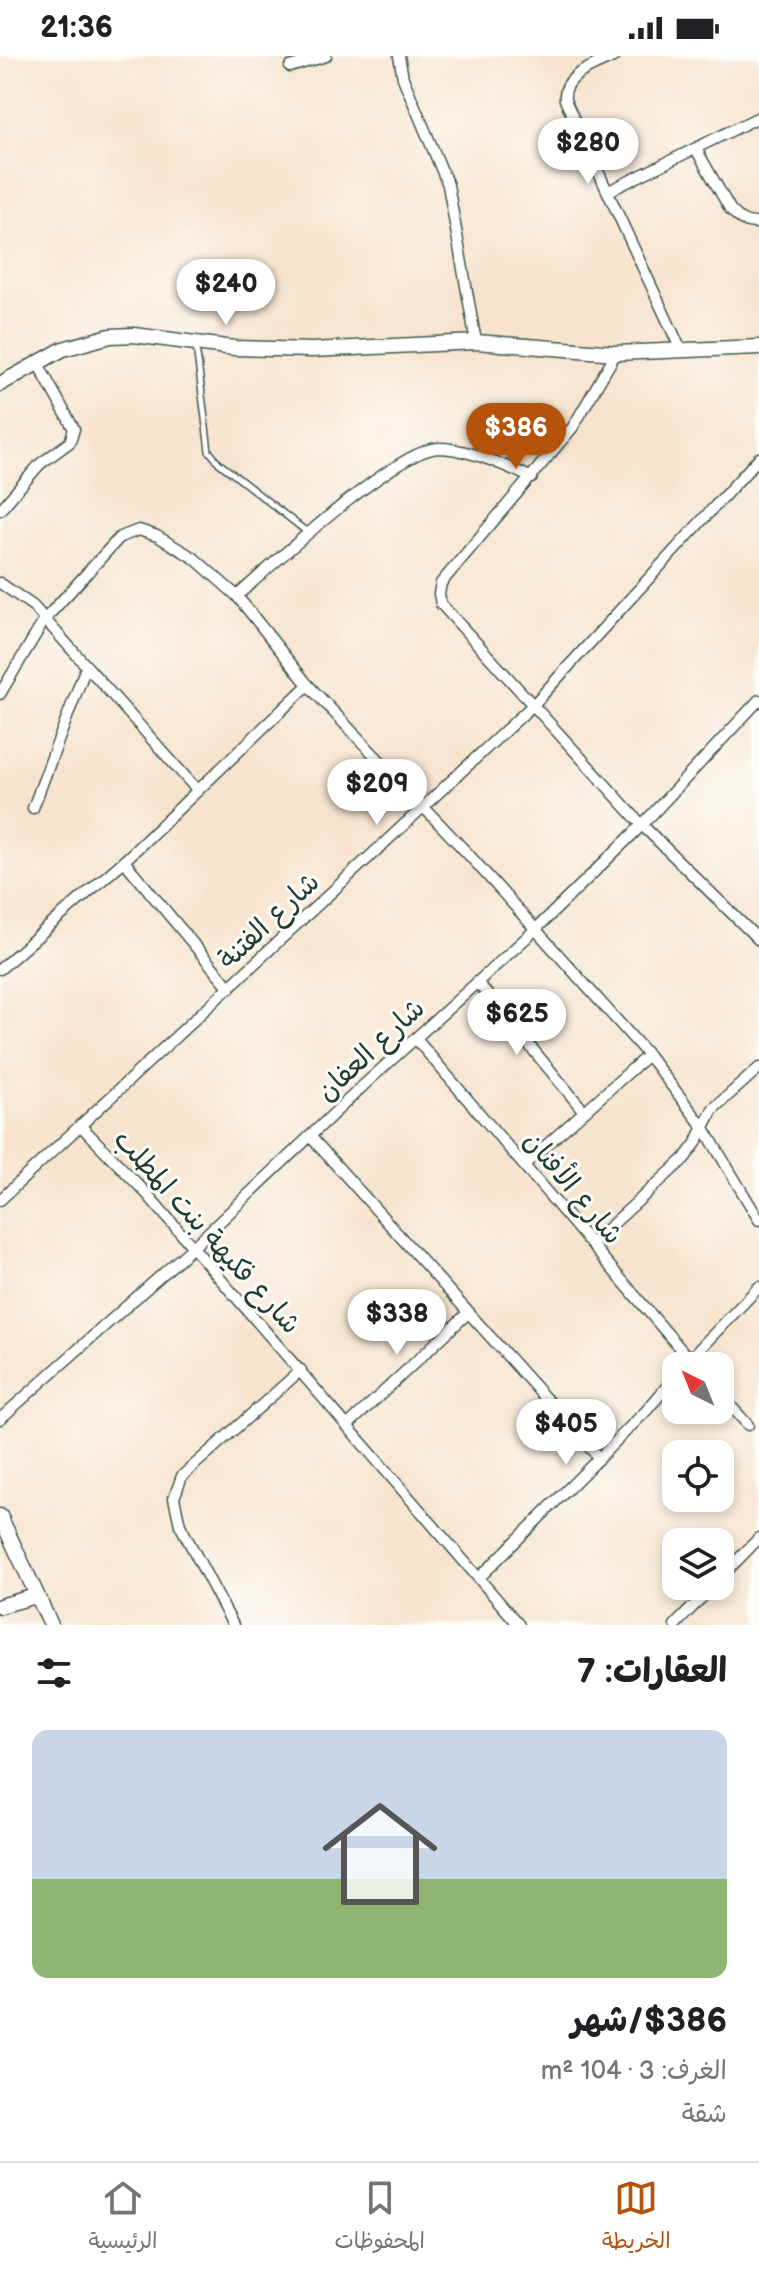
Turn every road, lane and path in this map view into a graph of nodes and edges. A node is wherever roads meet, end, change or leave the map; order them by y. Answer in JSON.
{"nodes":[{"id":1,"x":326,"y":56,"type":"edge"},
{"id":2,"x":399,"y":56,"type":"edge"},
{"id":3,"x":615,"y":56,"type":"edge"},
{"id":4,"x":290,"y":67,"type":"dead end"},
{"id":5,"x":759,"y":117,"type":"edge"},
{"id":6,"x":696,"y":149,"type":"junction"},
{"id":7,"x":609,"y":191,"type":"junction"},
{"id":8,"x":759,"y":223,"type":"edge"},
{"id":9,"x":476,"y":342,"type":"junction"},
{"id":10,"x":195,"y":343,"type":"junction"},
{"id":11,"x":759,"y":347,"type":"edge"},
{"id":12,"x":681,"y":350,"type":"junction"},
{"id":13,"x":616,"y":353,"type":"junction"},
{"id":14,"x":37,"y":362,"type":"junction"},
{"id":15,"x":0,"y":384,"type":"edge"},
{"id":16,"x":759,"y":458,"type":"edge"},
{"id":17,"x":532,"y":478,"type":"junction"},
{"id":18,"x":0,"y":510,"type":"edge"},
{"id":19,"x":308,"y":533,"type":"junction"},
{"id":20,"x":0,"y":583,"type":"edge"},
{"id":21,"x":237,"y":596,"type":"junction"},
{"id":22,"x":45,"y":619,"type":"junction"},
{"id":23,"x":86,"y":667,"type":"junction"},
{"id":24,"x":308,"y":685,"type":"junction"},
{"id":25,"x":0,"y":694,"type":"edge"},
{"id":26,"x":759,"y":700,"type":"edge"},
{"id":27,"x":534,"y":704,"type":"junction"},
{"id":28,"x":198,"y":791,"type":"junction"},
{"id":29,"x":423,"y":807,"type":"junction"},
{"id":30,"x":33,"y":808,"type":"dead end"},
{"id":31,"x":642,"y":825,"type":"junction"},
{"id":32,"x":124,"y":861,"type":"junction"},
{"id":33,"x":536,"y":929,"type":"junction"},
{"id":34,"x":759,"y":940,"type":"edge"},
{"id":35,"x":0,"y":969,"type":"edge"},
{"id":36,"x":477,"y":982,"type":"junction"},
{"id":37,"x":230,"y":988,"type":"junction"},
{"id":38,"x":416,"y":1039,"type":"junction"},
{"id":39,"x":648,"y":1055,"type":"junction"},
{"id":40,"x":759,"y":1068,"type":"edge"},
{"id":41,"x":583,"y":1110,"type":"junction"},
{"id":42,"x":80,"y":1125,"type":"junction"},
{"id":43,"x":704,"y":1128,"type":"junction"},
{"id":44,"x":310,"y":1136,"type":"junction"},
{"id":45,"x":524,"y":1165,"type":"junction"},
{"id":46,"x":0,"y":1200,"type":"edge"},
{"id":47,"x":759,"y":1220,"type":"edge"},
{"id":48,"x":591,"y":1244,"type":"junction"},
{"id":49,"x":193,"y":1247,"type":"junction"},
{"id":50,"x":759,"y":1287,"type":"edge"},
{"id":51,"x":469,"y":1312,"type":"junction"},
{"id":52,"x":679,"y":1352,"type":"edge"},
{"id":53,"x":700,"y":1352,"type":"edge"},
{"id":54,"x":301,"y":1370,"type":"junction"},
{"id":55,"x":662,"y":1391,"type":"edge"},
{"id":56,"x":734,"y":1410,"type":"edge"},
{"id":57,"x":0,"y":1419,"type":"edge"},
{"id":58,"x":748,"y":1425,"type":"dead end"},
{"id":59,"x":347,"y":1426,"type":"junction"},
{"id":60,"x":599,"y":1458,"type":"junction"},
{"id":61,"x":0,"y":1516,"type":"edge"},
{"id":62,"x":759,"y":1538,"type":"edge"},
{"id":63,"x":734,"y":1564,"type":"edge"},
{"id":64,"x":479,"y":1578,"type":"junction"},
{"id":65,"x":36,"y":1596,"type":"junction"},
{"id":66,"x":699,"y":1600,"type":"edge"},
{"id":67,"x":0,"y":1606,"type":"edge"},
{"id":68,"x":51,"y":1625,"type":"edge"},
{"id":69,"x":233,"y":1625,"type":"edge"},
{"id":70,"x":519,"y":1625,"type":"edge"},
{"id":71,"x":675,"y":1625,"type":"edge"}],
"edges":[{"from":1,"to":4,"type":"street"},
{"from":2,"to":9,"type":"street"},
{"from":3,"to":7,"type":"street"},
{"from":5,"to":6,"type":"street"},
{"from":6,"to":7,"type":"street"},
{"from":6,"to":8,"type":"street"},
{"from":7,"to":12,"type":"street"},
{"from":9,"to":10,"type":"street"},
{"from":9,"to":13,"type":"street"},
{"from":10,"to":14,"type":"street"},
{"from":10,"to":19,"type":"lane"},
{"from":11,"to":12,"type":"street"},
{"from":12,"to":13,"type":"street"},
{"from":13,"to":17,"type":"street"},
{"from":14,"to":15,"type":"street"},
{"from":14,"to":18,"type":"street"},
{"from":16,"to":27,"type":"street","name":"شارع الفتنة"},
{"from":17,"to":19,"type":"street"},
{"from":17,"to":27,"type":"street"},
{"from":19,"to":21,"type":"street"},
{"from":20,"to":22,"type":"street"},
{"from":21,"to":22,"type":"street"},
{"from":21,"to":24,"type":"street"},
{"from":22,"to":23,"type":"street"},
{"from":22,"to":25,"type":"street"},
{"from":23,"to":28,"type":"street"},
{"from":23,"to":30,"type":"street"},
{"from":24,"to":28,"type":"street"},
{"from":24,"to":29,"type":"street"},
{"from":26,"to":31,"type":"street","name":"شارع العفان"},
{"from":27,"to":29,"type":"street","name":"شارع الفتنة"},
{"from":27,"to":31,"type":"street"},
{"from":28,"to":32,"type":"street"},
{"from":29,"to":33,"type":"street"},
{"from":29,"to":37,"type":"street","name":"شارع الفتنة"},
{"from":31,"to":33,"type":"street","name":"شارع العفان"},
{"from":31,"to":34,"type":"street"},
{"from":32,"to":35,"type":"street"},
{"from":32,"to":37,"type":"street"},
{"from":33,"to":36,"type":"street","name":"شارع العفان"},
{"from":33,"to":39,"type":"street"},
{"from":36,"to":38,"type":"street","name":"شارع العفان"},
{"from":36,"to":41,"type":"street"},
{"from":37,"to":42,"type":"street","name":"شارع الفتنة"},
{"from":38,"to":44,"type":"street","name":"شارع العفان"},
{"from":38,"to":45,"type":"street","name":"شارع الأفنان"},
{"from":39,"to":41,"type":"street"},
{"from":39,"to":43,"type":"street"},
{"from":40,"to":43,"type":"street"},
{"from":41,"to":45,"type":"street"},
{"from":42,"to":46,"type":"street","name":"شارع الفتنة"},
{"from":42,"to":49,"type":"street","name":"شارع فكيهة بنت المطلب"},
{"from":43,"to":47,"type":"street"},
{"from":43,"to":48,"type":"street"},
{"from":44,"to":49,"type":"street","name":"شارع العفان"},
{"from":44,"to":51,"type":"street"},
{"from":45,"to":48,"type":"street","name":"شارع الأفنان"},
{"from":48,"to":52,"type":"street","name":"شارع الأفنان"},
{"from":49,"to":54,"type":"street","name":"شارع فكيهة بنت المطلب"},
{"from":49,"to":57,"type":"street","name":"شارع العفان"},
{"from":50,"to":53,"type":"street"},
{"from":51,"to":59,"type":"street"},
{"from":51,"to":60,"type":"street"},
{"from":54,"to":59,"type":"street","name":"شارع فكيهة بنت المطلب"},
{"from":54,"to":69,"type":"street"},
{"from":55,"to":60,"type":"street"},
{"from":56,"to":58,"type":"street"},
{"from":59,"to":64,"type":"street","name":"شارع فكيهة بنت المطلب"},
{"from":60,"to":64,"type":"street"},
{"from":61,"to":65,"type":"street"},
{"from":62,"to":63,"type":"street"},
{"from":64,"to":70,"type":"street","name":"شارع فكيهة بنت المطلب"},
{"from":65,"to":67,"type":"street"},
{"from":65,"to":68,"type":"street"},
{"from":66,"to":71,"type":"street"}]}
